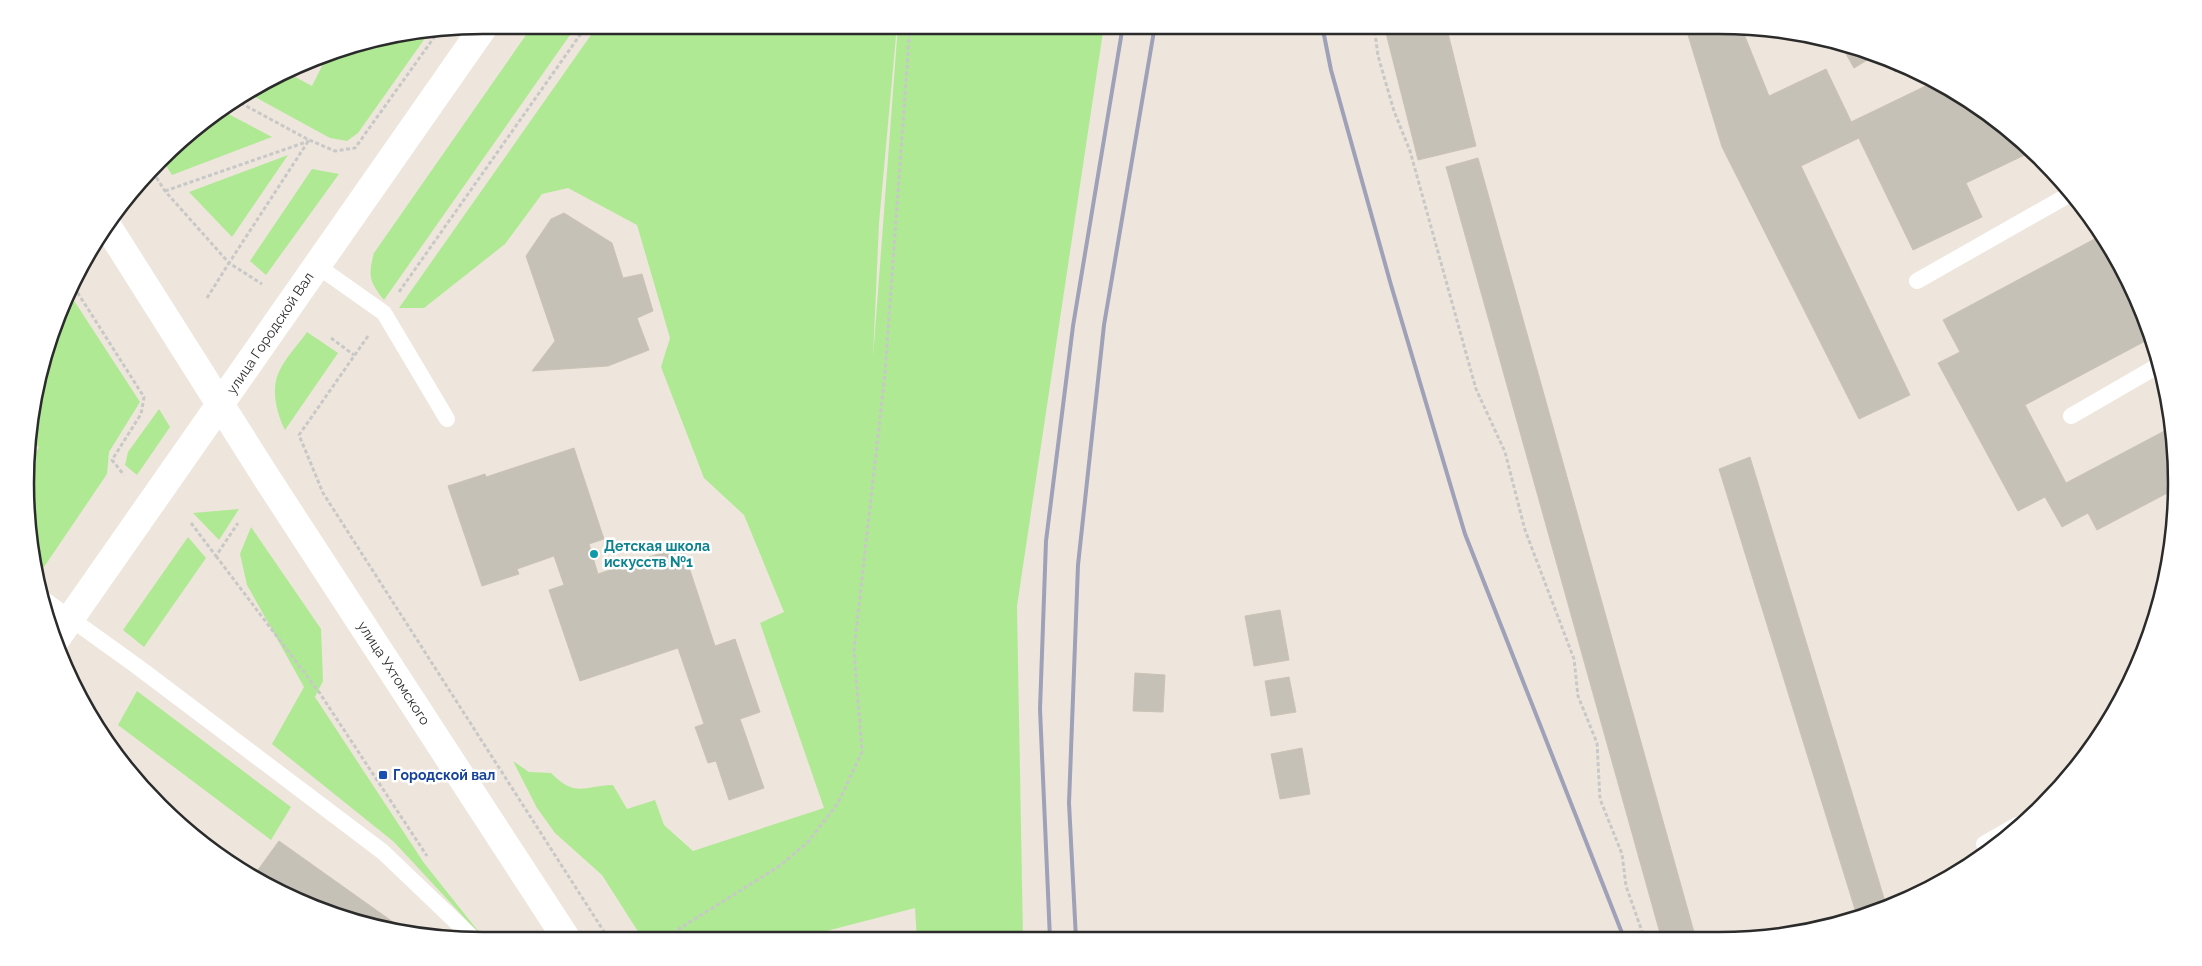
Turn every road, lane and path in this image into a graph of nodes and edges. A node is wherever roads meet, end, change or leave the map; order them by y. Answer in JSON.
{"nodes":[{"id":1,"x":477,"y":34,"type":"edge"},
{"id":2,"x":581,"y":34,"type":"edge"},
{"id":3,"x":909,"y":34,"type":"edge"},
{"id":4,"x":1375,"y":34,"type":"edge"},
{"id":5,"x":434,"y":37,"type":"edge"},
{"id":6,"x":242,"y":104,"type":"edge"},
{"id":7,"x":309,"y":140,"type":"junction"},
{"id":8,"x":155,"y":176,"type":"edge"},
{"id":9,"x":165,"y":191,"type":"junction"},
{"id":10,"x":2065,"y":197,"type":"edge"},
{"id":11,"x":111,"y":231,"type":"edge"},
{"id":12,"x":229,"y":262,"type":"junction"},
{"id":13,"x":316,"y":265,"type":"junction"},
{"id":14,"x":1917,"y":281,"type":"dead end"},
{"id":15,"x":262,"y":284,"type":"dead end"},
{"id":16,"x":77,"y":291,"type":"edge"},
{"id":17,"x":207,"y":298,"type":"dead end"},
{"id":18,"x":384,"y":313,"type":"junction"},
{"id":19,"x":331,"y":338,"type":"dead end"},
{"id":20,"x":354,"y":356,"type":"junction"},
{"id":21,"x":2153,"y":368,"type":"edge"},
{"id":22,"x":220,"y":405,"type":"junction"},
{"id":23,"x":2070,"y":416,"type":"dead end"},
{"id":24,"x":447,"y":419,"type":"dead end"},
{"id":25,"x":124,"y":475,"type":"dead end"},
{"id":26,"x":191,"y":523,"type":"dead end"},
{"id":27,"x":238,"y":524,"type":"dead end"},
{"id":28,"x":216,"y":556,"type":"junction"},
{"id":29,"x":51,"y":604,"type":"edge"},
{"id":30,"x":71,"y":618,"type":"junction"},
{"id":31,"x":60,"y":633,"type":"edge"},
{"id":32,"x":1990,"y":841,"type":"edge"},
{"id":33,"x":1984,"y":844,"type":"dead end"},
{"id":34,"x":431,"y":862,"type":"dead end"},
{"id":35,"x":466,"y":931,"type":"edge"},
{"id":36,"x":562,"y":932,"type":"edge"},
{"id":37,"x":604,"y":932,"type":"edge"},
{"id":38,"x":674,"y":932,"type":"edge"},
{"id":39,"x":1642,"y":932,"type":"edge"}],
"edges":[{"from":1,"to":13,"type":"main road","name":"улица Городской Вал"},
{"from":2,"to":18,"type":"path"},
{"from":3,"to":38,"type":"path"},
{"from":4,"to":39,"type":"path"},
{"from":5,"to":7,"type":"path"},
{"from":6,"to":7,"type":"path"},
{"from":7,"to":9,"type":"path"},
{"from":7,"to":12,"type":"path"},
{"from":8,"to":9,"type":"path"},
{"from":9,"to":12,"type":"path"},
{"from":10,"to":14,"type":"lane"},
{"from":11,"to":22,"type":"main road","name":"улица Ухтомского"},
{"from":12,"to":15,"type":"path"},
{"from":12,"to":17,"type":"path"},
{"from":13,"to":18,"type":"lane"},
{"from":13,"to":22,"type":"main road","name":"улица Городской Вал"},
{"from":16,"to":25,"type":"path"},
{"from":18,"to":20,"type":"path"},
{"from":18,"to":24,"type":"lane"},
{"from":19,"to":20,"type":"path"},
{"from":20,"to":37,"type":"path"},
{"from":21,"to":23,"type":"lane"},
{"from":22,"to":30,"type":"main road","name":"улица Городской Вал"},
{"from":22,"to":36,"type":"main road","name":"улица Ухтомского"},
{"from":26,"to":28,"type":"path"},
{"from":27,"to":28,"type":"path"},
{"from":28,"to":34,"type":"path"},
{"from":29,"to":30,"type":"lane"},
{"from":30,"to":31,"type":"main road","name":"улица Городской Вал"},
{"from":30,"to":35,"type":"lane"},
{"from":32,"to":33,"type":"lane"}]}
